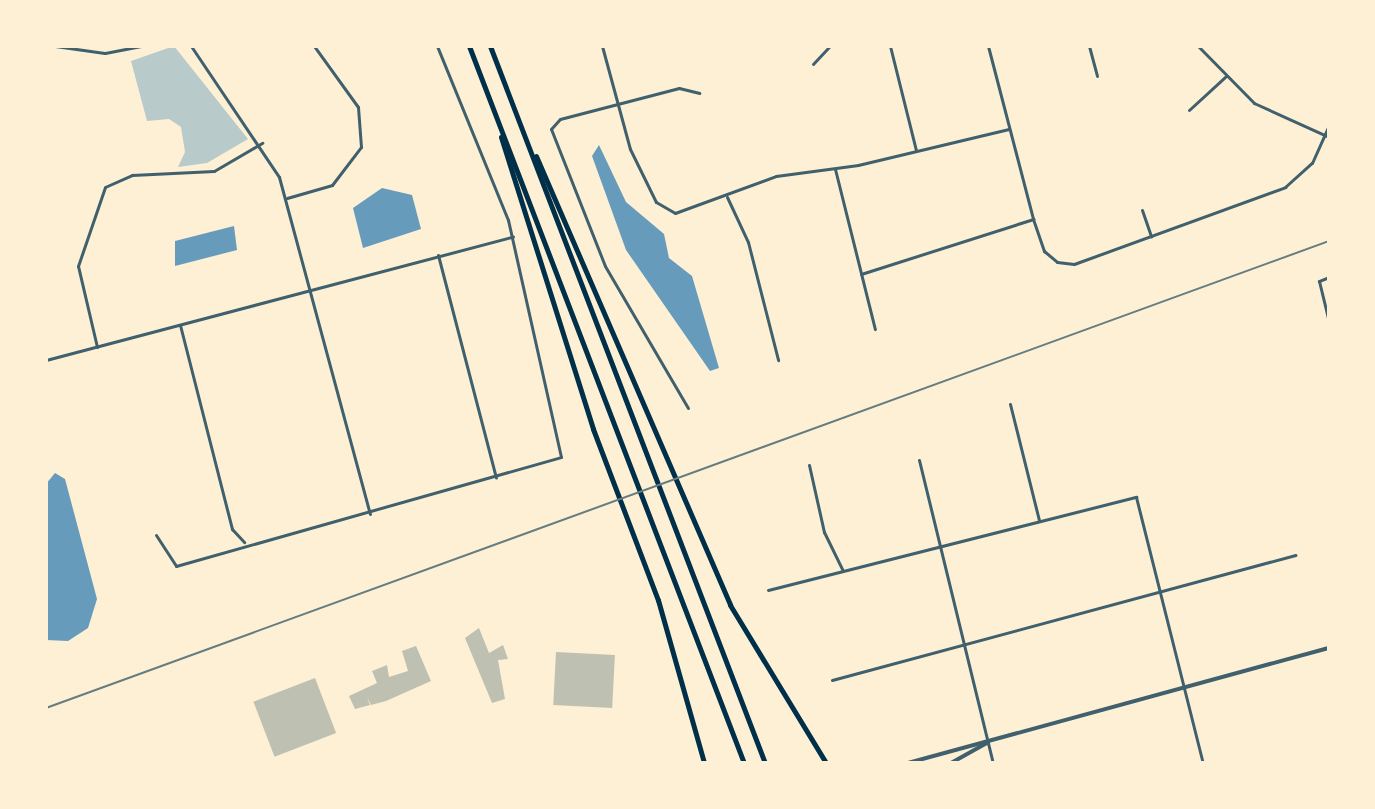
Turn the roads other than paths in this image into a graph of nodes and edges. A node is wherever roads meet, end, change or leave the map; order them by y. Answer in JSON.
{"nodes":[{"id":1,"x":55,"y":46,"type":"edge"},
{"id":2,"x":84,"y":46,"type":"edge"},
{"id":3,"x":140,"y":46,"type":"edge"},
{"id":4,"x":191,"y":46,"type":"edge"},
{"id":5,"x":314,"y":46,"type":"edge"},
{"id":6,"x":437,"y":46,"type":"edge"},
{"id":7,"x":469,"y":46,"type":"edge"},
{"id":8,"x":490,"y":46,"type":"edge"},
{"id":9,"x":602,"y":46,"type":"edge"},
{"id":10,"x":830,"y":46,"type":"edge"},
{"id":11,"x":890,"y":46,"type":"edge"},
{"id":12,"x":988,"y":46,"type":"edge"},
{"id":13,"x":1089,"y":46,"type":"edge"},
{"id":14,"x":1198,"y":46,"type":"edge"},
{"id":15,"x":86,"y":53,"type":"junction"},
{"id":16,"x":813,"y":64,"type":"dead end"},
{"id":17,"x":1097,"y":76,"type":"dead end"},
{"id":18,"x":1225,"y":77,"type":"junction"},
{"id":19,"x":486,"y":88,"type":"junction"},
{"id":20,"x":699,"y":93,"type":"dead end"},
{"id":21,"x":512,"y":102,"type":"junction"},
{"id":22,"x":617,"y":104,"type":"junction"},
{"id":23,"x":1189,"y":110,"type":"dead end"},
{"id":24,"x":1329,"y":125,"type":"edge"},
{"id":25,"x":1009,"y":129,"type":"junction"},
{"id":26,"x":1327,"y":137,"type":"edge"},
{"id":27,"x":262,"y":143,"type":"junction"},
{"id":28,"x":916,"y":150,"type":"junction"},
{"id":29,"x":835,"y":169,"type":"junction"},
{"id":30,"x":727,"y":197,"type":"junction"},
{"id":31,"x":287,"y":198,"type":"junction"},
{"id":32,"x":1142,"y":210,"type":"dead end"},
{"id":33,"x":1033,"y":219,"type":"junction"},
{"id":34,"x":1151,"y":236,"type":"junction"},
{"id":35,"x":513,"y":237,"type":"junction"},
{"id":36,"x":438,"y":255,"type":"junction"},
{"id":37,"x":861,"y":274,"type":"junction"},
{"id":38,"x":1329,"y":277,"type":"edge"},
{"id":39,"x":311,"y":290,"type":"junction"},
{"id":40,"x":1329,"y":322,"type":"edge"},
{"id":41,"x":180,"y":325,"type":"junction"},
{"id":42,"x":875,"y":329,"type":"dead end"},
{"id":43,"x":97,"y":347,"type":"junction"},
{"id":44,"x":46,"y":360,"type":"edge"},
{"id":45,"x":778,"y":360,"type":"dead end"},
{"id":46,"x":1010,"y":404,"type":"dead end"},
{"id":47,"x":688,"y":408,"type":"dead end"},
{"id":48,"x":919,"y":460,"type":"dead end"},
{"id":49,"x":809,"y":465,"type":"dead end"},
{"id":50,"x":496,"y":478,"type":"junction"},
{"id":51,"x":370,"y":514,"type":"junction"},
{"id":52,"x":1039,"y":520,"type":"junction"},
{"id":53,"x":156,"y":535,"type":"dead end"},
{"id":54,"x":245,"y":543,"type":"junction"},
{"id":55,"x":940,"y":546,"type":"junction"},
{"id":56,"x":1295,"y":555,"type":"dead end"},
{"id":57,"x":843,"y":571,"type":"junction"},
{"id":58,"x":768,"y":590,"type":"dead end"},
{"id":59,"x":1162,"y":594,"type":"junction"},
{"id":60,"x":964,"y":645,"type":"junction"},
{"id":61,"x":1329,"y":648,"type":"edge"},
{"id":62,"x":832,"y":680,"type":"dead end"},
{"id":63,"x":1184,"y":686,"type":"junction"},
{"id":64,"x":989,"y":741,"type":"junction"},
{"id":65,"x":819,"y":748,"type":"junction"},
{"id":66,"x":765,"y":761,"type":"edge"},
{"id":67,"x":704,"y":763,"type":"edge"},
{"id":68,"x":744,"y":763,"type":"edge"},
{"id":69,"x":826,"y":763,"type":"edge"},
{"id":70,"x":833,"y":763,"type":"edge"},
{"id":71,"x":908,"y":763,"type":"edge"},
{"id":72,"x":951,"y":763,"type":"edge"},
{"id":73,"x":993,"y":763,"type":"edge"},
{"id":74,"x":1203,"y":763,"type":"edge"}],
"edges":[{"from":1,"to":15,"type":"street"},
{"from":2,"to":15,"type":"street"},
{"from":3,"to":15,"type":"street"},
{"from":4,"to":27,"type":"street"},
{"from":5,"to":31,"type":"street"},
{"from":6,"to":35,"type":"street"},
{"from":7,"to":19,"type":"main road"},
{"from":8,"to":21,"type":"main road"},
{"from":9,"to":22,"type":"street"},
{"from":10,"to":16,"type":"street"},
{"from":11,"to":28,"type":"street"},
{"from":12,"to":25,"type":"street"},
{"from":13,"to":17,"type":"street"},
{"from":14,"to":18,"type":"street"},
{"from":18,"to":23,"type":"street"},
{"from":18,"to":26,"type":"street"},
{"from":19,"to":67,"type":"main road"},
{"from":19,"to":68,"type":"main road"},
{"from":20,"to":22,"type":"street"},
{"from":21,"to":65,"type":"main road"},
{"from":21,"to":66,"type":"main road"},
{"from":22,"to":30,"type":"street"},
{"from":22,"to":47,"type":"street"},
{"from":24,"to":26,"type":"street"},
{"from":25,"to":28,"type":"street"},
{"from":25,"to":33,"type":"street"},
{"from":26,"to":34,"type":"street"},
{"from":27,"to":31,"type":"street"},
{"from":27,"to":43,"type":"street"},
{"from":28,"to":29,"type":"street"},
{"from":29,"to":30,"type":"street"},
{"from":29,"to":37,"type":"street"},
{"from":30,"to":45,"type":"street"},
{"from":31,"to":39,"type":"street"},
{"from":32,"to":34,"type":"street"},
{"from":33,"to":34,"type":"street"},
{"from":33,"to":37,"type":"street"},
{"from":35,"to":36,"type":"street"},
{"from":35,"to":50,"type":"street"},
{"from":36,"to":39,"type":"street"},
{"from":36,"to":50,"type":"street"},
{"from":37,"to":42,"type":"street"},
{"from":38,"to":40,"type":"street"},
{"from":39,"to":41,"type":"street"},
{"from":39,"to":51,"type":"street"},
{"from":41,"to":43,"type":"street"},
{"from":41,"to":54,"type":"street"},
{"from":43,"to":44,"type":"street"},
{"from":46,"to":52,"type":"street"},
{"from":48,"to":55,"type":"street"},
{"from":49,"to":57,"type":"street"},
{"from":50,"to":51,"type":"street"},
{"from":51,"to":54,"type":"street"},
{"from":52,"to":55,"type":"street"},
{"from":52,"to":59,"type":"street"},
{"from":53,"to":54,"type":"street"},
{"from":55,"to":57,"type":"street"},
{"from":55,"to":60,"type":"street"},
{"from":56,"to":59,"type":"street"},
{"from":57,"to":58,"type":"street"},
{"from":59,"to":60,"type":"street"},
{"from":59,"to":63,"type":"street"},
{"from":60,"to":62,"type":"street"},
{"from":60,"to":64,"type":"street"},
{"from":61,"to":63,"type":"street"},
{"from":63,"to":64,"type":"street"},
{"from":63,"to":74,"type":"street"},
{"from":64,"to":71,"type":"street"},
{"from":64,"to":72,"type":"street"},
{"from":64,"to":73,"type":"street"},
{"from":65,"to":69,"type":"main road"},
{"from":65,"to":70,"type":"main road"}]}
